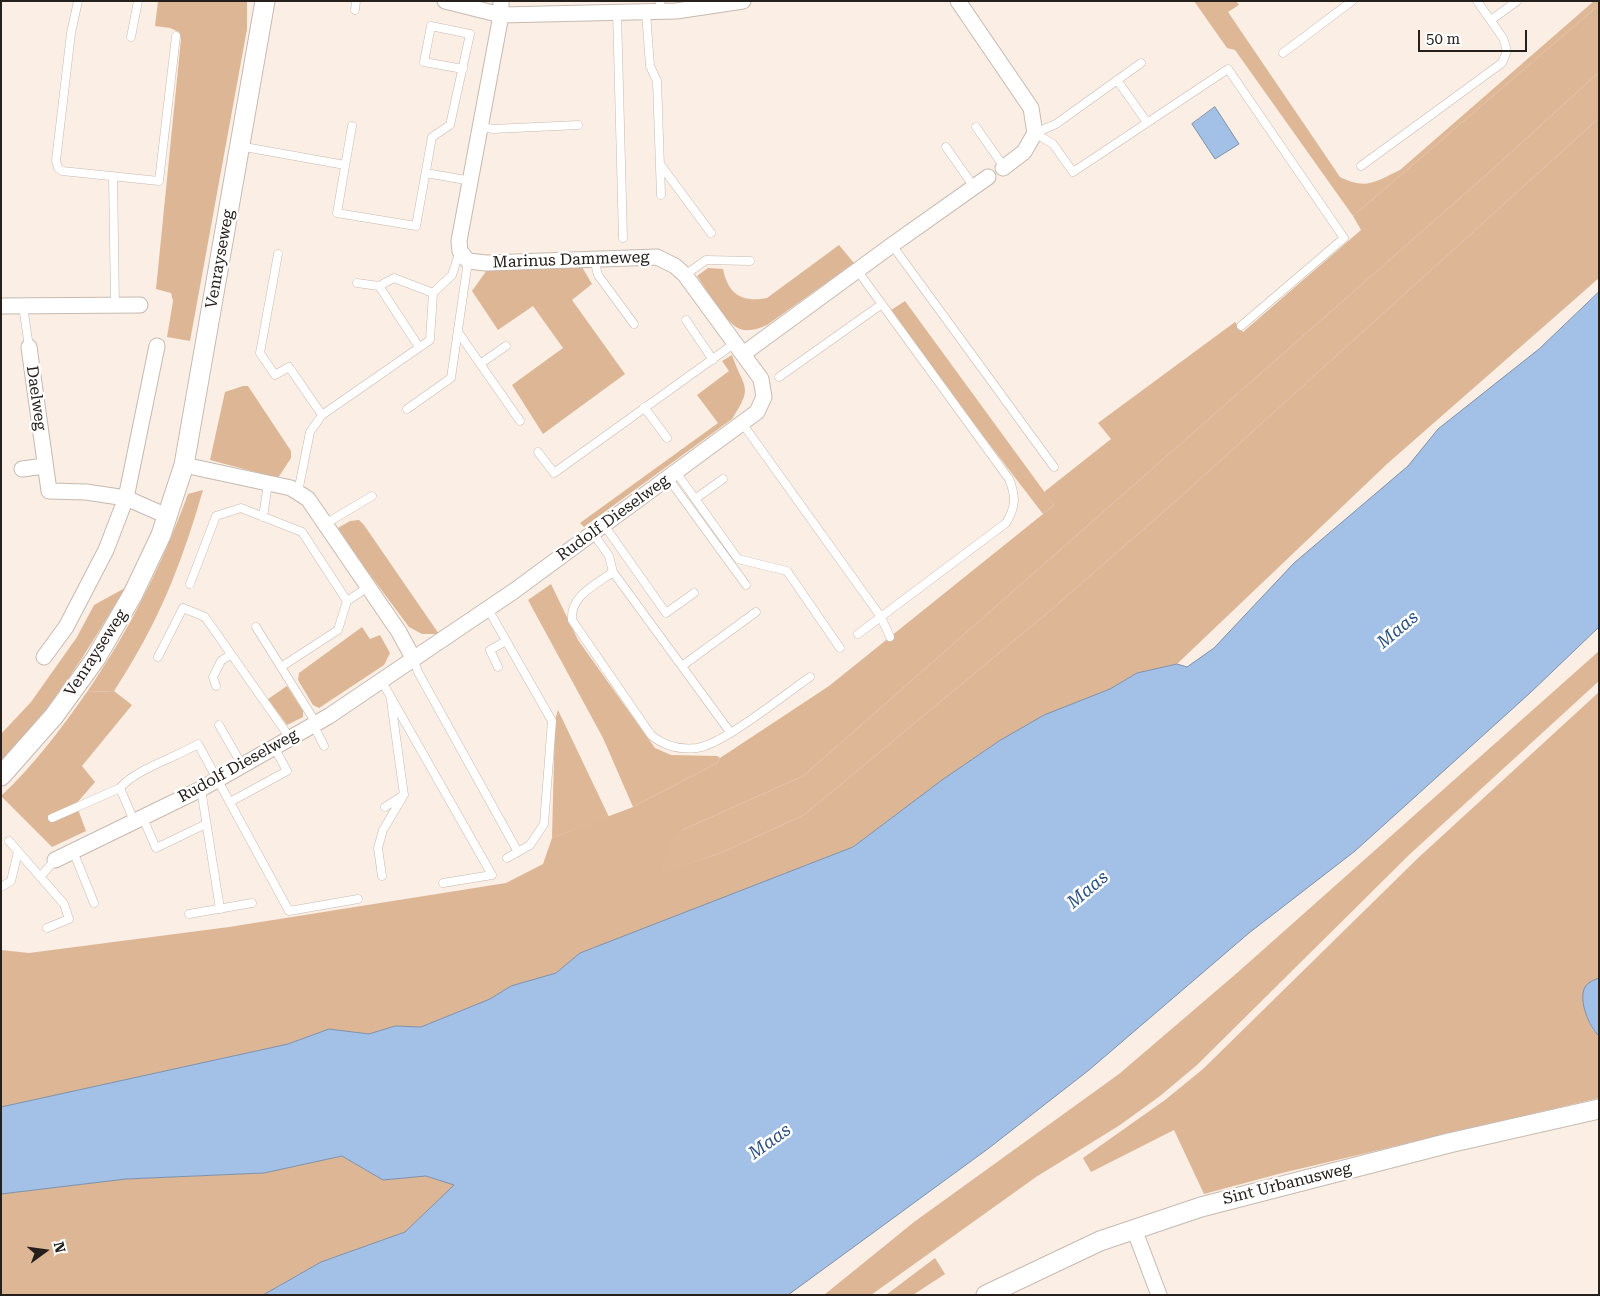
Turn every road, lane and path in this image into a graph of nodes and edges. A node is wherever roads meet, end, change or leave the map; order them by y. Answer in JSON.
{"nodes":[{"id":1,"x":78,"y":1,"type":"edge"},
{"id":2,"x":138,"y":1,"type":"edge"},
{"id":3,"x":265,"y":1,"type":"edge"},
{"id":4,"x":356,"y":1,"type":"edge"},
{"id":5,"x":445,"y":1,"type":"edge"},
{"id":6,"x":743,"y":1,"type":"edge"},
{"id":7,"x":958,"y":1,"type":"edge"},
{"id":8,"x":1352,"y":1,"type":"edge"},
{"id":9,"x":1477,"y":1,"type":"edge"},
{"id":10,"x":1517,"y":1,"type":"edge"},
{"id":11,"x":501,"y":8,"type":"edge"},
{"id":12,"x":655,"y":8,"type":"edge"},
{"id":13,"x":355,"y":10,"type":"dead end"},
{"id":14,"x":617,"y":12,"type":"junction"},
{"id":15,"x":1491,"y":20,"type":"junction"},
{"id":16,"x":176,"y":36,"type":"dead end"},
{"id":17,"x":132,"y":37,"type":"dead end"},
{"id":18,"x":1283,"y":52,"type":"dead end"},
{"id":19,"x":1141,"y":63,"type":"dead end"},
{"id":20,"x":463,"y":69,"type":"junction"},
{"id":21,"x":1117,"y":80,"type":"junction"},
{"id":22,"x":1146,"y":121,"type":"junction"},
{"id":23,"x":578,"y":125,"type":"dead end"},
{"id":24,"x":352,"y":126,"type":"dead end"},
{"id":25,"x":481,"y":126,"type":"junction"},
{"id":26,"x":976,"y":127,"type":"dead end"},
{"id":27,"x":1035,"y":133,"type":"junction"},
{"id":28,"x":239,"y":146,"type":"junction"},
{"id":29,"x":946,"y":147,"type":"dead end"},
{"id":30,"x":660,"y":164,"type":"junction"},
{"id":31,"x":345,"y":165,"type":"junction"},
{"id":32,"x":1361,"y":166,"type":"dead end"},
{"id":33,"x":1003,"y":167,"type":"joint"},
{"id":34,"x":426,"y":173,"type":"junction"},
{"id":35,"x":113,"y":176,"type":"junction"},
{"id":36,"x":988,"y":178,"type":"dead end"},
{"id":37,"x":471,"y":181,"type":"junction"},
{"id":38,"x":974,"y":188,"type":"junction"},
{"id":39,"x":661,"y":195,"type":"dead end"},
{"id":40,"x":711,"y":234,"type":"dead end"},
{"id":41,"x":623,"y":238,"type":"dead end"},
{"id":42,"x":892,"y":245,"type":"junction"},
{"id":43,"x":278,"y":254,"type":"dead end"},
{"id":44,"x":464,"y":256,"type":"junction"},
{"id":45,"x":594,"y":259,"type":"junction"},
{"id":46,"x":750,"y":261,"type":"dead end"},
{"id":47,"x":857,"y":270,"type":"junction"},
{"id":48,"x":685,"y":275,"type":"junction"},
{"id":49,"x":357,"y":283,"type":"dead end"},
{"id":50,"x":379,"y":286,"type":"junction"},
{"id":51,"x":433,"y":293,"type":"junction"},
{"id":52,"x":882,"y":304,"type":"junction"},
{"id":53,"x":115,"y":305,"type":"junction"},
{"id":54,"x":140,"y":305,"type":"dead end"},
{"id":55,"x":1,"y":306,"type":"edge"},
{"id":56,"x":23,"y":306,"type":"junction"},
{"id":57,"x":686,"y":320,"type":"dead end"},
{"id":58,"x":634,"y":324,"type":"dead end"},
{"id":59,"x":1241,"y":326,"type":"dead end"},
{"id":60,"x":458,"y":332,"type":"junction"},
{"id":61,"x":157,"y":346,"type":"dead end"},
{"id":62,"x":506,"y":346,"type":"dead end"},
{"id":63,"x":29,"y":347,"type":"joint"},
{"id":64,"x":419,"y":347,"type":"junction"},
{"id":65,"x":739,"y":349,"type":"junction"},
{"id":66,"x":713,"y":360,"type":"junction"},
{"id":67,"x":480,"y":364,"type":"junction"},
{"id":68,"x":779,"y":377,"type":"dead end"},
{"id":69,"x":644,"y":407,"type":"junction"},
{"id":70,"x":407,"y":409,"type":"dead end"},
{"id":71,"x":322,"y":415,"type":"junction"},
{"id":72,"x":520,"y":421,"type":"dead end"},
{"id":73,"x":742,"y":423,"type":"junction"},
{"id":74,"x":668,"y":438,"type":"dead end"},
{"id":75,"x":538,"y":452,"type":"dead end"},
{"id":76,"x":184,"y":465,"type":"junction"},
{"id":77,"x":45,"y":466,"type":"junction"},
{"id":78,"x":1054,"y":467,"type":"dead end"},
{"id":79,"x":22,"y":469,"type":"dead end"},
{"id":80,"x":672,"y":475,"type":"junction"},
{"id":81,"x":723,"y":479,"type":"dead end"},
{"id":82,"x":268,"y":483,"type":"junction"},
{"id":83,"x":298,"y":492,"type":"junction"},
{"id":84,"x":372,"y":496,"type":"dead end"},
{"id":85,"x":126,"y":498,"type":"junction"},
{"id":86,"x":695,"y":499,"type":"junction"},
{"id":87,"x":167,"y":516,"type":"junction"},
{"id":88,"x":263,"y":517,"type":"junction"},
{"id":89,"x":325,"y":524,"type":"junction"},
{"id":90,"x":598,"y":529,"type":"junction"},
{"id":91,"x":613,"y":572,"type":"junction"},
{"id":92,"x":190,"y":584,"type":"dead end"},
{"id":93,"x":746,"y":585,"type":"dead end"},
{"id":94,"x":368,"y":587,"type":"junction"},
{"id":95,"x":694,"y":593,"type":"dead end"},
{"id":96,"x":347,"y":601,"type":"junction"},
{"id":97,"x":488,"y":609,"type":"junction"},
{"id":98,"x":756,"y":612,"type":"dead end"},
{"id":99,"x":881,"y":617,"type":"junction"},
{"id":100,"x":256,"y":627,"type":"dead end"},
{"id":101,"x":858,"y":634,"type":"dead end"},
{"id":102,"x":890,"y":637,"type":"dead end"},
{"id":103,"x":506,"y":641,"type":"junction"},
{"id":104,"x":840,"y":648,"type":"dead end"},
{"id":105,"x":231,"y":654,"type":"junction"},
{"id":106,"x":44,"y":657,"type":"dead end"},
{"id":107,"x":158,"y":657,"type":"dead end"},
{"id":108,"x":413,"y":658,"type":"junction"},
{"id":109,"x":682,"y":666,"type":"junction"},
{"id":110,"x":282,"y":667,"type":"junction"},
{"id":111,"x":498,"y":667,"type":"dead end"},
{"id":112,"x":810,"y":677,"type":"dead end"},
{"id":113,"x":381,"y":680,"type":"junction"},
{"id":114,"x":216,"y":686,"type":"dead end"},
{"id":115,"x":391,"y":697,"type":"junction"},
{"id":116,"x":315,"y":724,"type":"junction"},
{"id":117,"x":219,"y":725,"type":"dead end"},
{"id":118,"x":730,"y":732,"type":"junction"},
{"id":119,"x":290,"y":738,"type":"junction"},
{"id":120,"x":324,"y":746,"type":"dead end"},
{"id":121,"x":274,"y":747,"type":"junction"},
{"id":122,"x":242,"y":765,"type":"junction"},
{"id":123,"x":1,"y":776,"type":"edge"},
{"id":124,"x":217,"y":779,"type":"junction"},
{"id":125,"x":120,"y":788,"type":"junction"},
{"id":126,"x":201,"y":789,"type":"junction"},
{"id":127,"x":404,"y":795,"type":"junction"},
{"id":128,"x":230,"y":802,"type":"junction"},
{"id":129,"x":384,"y":807,"type":"dead end"},
{"id":130,"x":52,"y":818,"type":"dead end"},
{"id":131,"x":138,"y":818,"type":"junction"},
{"id":132,"x":206,"y":824,"type":"junction"},
{"id":133,"x":9,"y":841,"type":"dead end"},
{"id":134,"x":73,"y":851,"type":"junction"},
{"id":135,"x":18,"y":852,"type":"junction"},
{"id":136,"x":518,"y":852,"type":"junction"},
{"id":137,"x":507,"y":858,"type":"dead end"},
{"id":138,"x":56,"y":860,"type":"joint"},
{"id":139,"x":382,"y":876,"type":"dead end"},
{"id":140,"x":40,"y":877,"type":"junction"},
{"id":141,"x":443,"y":883,"type":"dead end"},
{"id":142,"x":1,"y":887,"type":"edge"},
{"id":143,"x":358,"y":899,"type":"dead end"},
{"id":144,"x":94,"y":903,"type":"dead end"},
{"id":145,"x":252,"y":903,"type":"dead end"},
{"id":146,"x":220,"y":909,"type":"junction"},
{"id":147,"x":189,"y":914,"type":"dead end"},
{"id":148,"x":46,"y":928,"type":"dead end"},
{"id":149,"x":1599,"y":1109,"type":"edge"},
{"id":150,"x":1134,"y":1229,"type":"junction"},
{"id":151,"x":986,"y":1295,"type":"edge"},
{"id":152,"x":1160,"y":1295,"type":"edge"}],
"edges":[{"from":1,"to":35,"type":"lane"},
{"from":2,"to":17,"type":"lane"},
{"from":3,"to":28,"type":"street","name":"Venrayseweg"},
{"from":4,"to":13,"type":"lane"},
{"from":5,"to":11,"type":"street"},
{"from":6,"to":12,"type":"street"},
{"from":7,"to":27,"type":"street"},
{"from":8,"to":18,"type":"lane"},
{"from":9,"to":15,"type":"lane"},
{"from":10,"to":15,"type":"lane"},
{"from":11,"to":14,"type":"street"},
{"from":11,"to":25,"type":"street"},
{"from":12,"to":14,"type":"street"},
{"from":12,"to":30,"type":"lane"},
{"from":14,"to":41,"type":"lane"},
{"from":15,"to":32,"type":"lane"},
{"from":16,"to":35,"type":"lane"},
{"from":19,"to":21,"type":"lane"},
{"from":20,"to":20,"type":"lane"},
{"from":20,"to":34,"type":"lane"},
{"from":21,"to":22,"type":"lane"},
{"from":21,"to":27,"type":"lane"},
{"from":22,"to":27,"type":"lane"},
{"from":22,"to":59,"type":"lane"},
{"from":23,"to":25,"type":"lane"},
{"from":24,"to":31,"type":"lane"},
{"from":25,"to":37,"type":"street"},
{"from":26,"to":33,"type":"lane"},
{"from":27,"to":33,"type":"street"},
{"from":28,"to":31,"type":"lane"},
{"from":28,"to":76,"type":"street","name":"Venrayseweg"},
{"from":29,"to":38,"type":"lane"},
{"from":30,"to":39,"type":"lane"},
{"from":30,"to":40,"type":"lane"},
{"from":31,"to":34,"type":"lane"},
{"from":34,"to":37,"type":"lane"},
{"from":35,"to":53,"type":"lane"},
{"from":36,"to":38,"type":"street"},
{"from":37,"to":44,"type":"street"},
{"from":38,"to":42,"type":"street"},
{"from":42,"to":47,"type":"street"},
{"from":42,"to":78,"type":"lane"},
{"from":43,"to":71,"type":"lane"},
{"from":44,"to":45,"type":"street","name":"Marinus Dammeweg"},
{"from":44,"to":51,"type":"lane"},
{"from":44,"to":60,"type":"lane"},
{"from":45,"to":48,"type":"street","name":"Marinus Dammeweg"},
{"from":45,"to":58,"type":"lane"},
{"from":46,"to":48,"type":"lane"},
{"from":47,"to":52,"type":"lane"},
{"from":47,"to":65,"type":"street"},
{"from":48,"to":65,"type":"street","name":"Marinus Dammeweg"},
{"from":49,"to":50,"type":"lane"},
{"from":50,"to":51,"type":"lane"},
{"from":50,"to":64,"type":"lane"},
{"from":51,"to":64,"type":"lane"},
{"from":52,"to":68,"type":"lane"},
{"from":52,"to":99,"type":"lane"},
{"from":53,"to":54,"type":"street"},
{"from":53,"to":56,"type":"street"},
{"from":55,"to":56,"type":"street"},
{"from":56,"to":63,"type":"lane","name":"Daelweg"},
{"from":57,"to":66,"type":"lane"},
{"from":60,"to":67,"type":"lane"},
{"from":60,"to":70,"type":"lane"},
{"from":61,"to":85,"type":"street"},
{"from":62,"to":67,"type":"lane"},
{"from":63,"to":77,"type":"street","name":"Daelweg"},
{"from":64,"to":71,"type":"lane"},
{"from":65,"to":66,"type":"lane"},
{"from":65,"to":73,"type":"street","name":"Rudolf Dieselweg"},
{"from":66,"to":69,"type":"lane"},
{"from":67,"to":72,"type":"lane"},
{"from":69,"to":74,"type":"lane"},
{"from":69,"to":75,"type":"lane"},
{"from":71,"to":83,"type":"lane"},
{"from":73,"to":80,"type":"street","name":"Rudolf Dieselweg"},
{"from":73,"to":99,"type":"lane"},
{"from":76,"to":82,"type":"street"},
{"from":76,"to":87,"type":"street","name":"Venrayseweg"},
{"from":77,"to":79,"type":"street"},
{"from":77,"to":85,"type":"street","name":"Daelweg"},
{"from":80,"to":86,"type":"lane"},
{"from":80,"to":90,"type":"street","name":"Rudolf Dieselweg"},
{"from":80,"to":93,"type":"lane"},
{"from":81,"to":86,"type":"lane"},
{"from":82,"to":83,"type":"street"},
{"from":82,"to":88,"type":"lane"},
{"from":83,"to":89,"type":"street"},
{"from":84,"to":89,"type":"lane"},
{"from":85,"to":87,"type":"street"},
{"from":85,"to":106,"type":"street"},
{"from":86,"to":104,"type":"lane"},
{"from":87,"to":123,"type":"street","name":"Venrayseweg"},
{"from":88,"to":92,"type":"lane"},
{"from":88,"to":96,"type":"lane"},
{"from":89,"to":94,"type":"street"},
{"from":90,"to":91,"type":"lane"},
{"from":90,"to":95,"type":"lane"},
{"from":90,"to":97,"type":"street","name":"Rudolf Dieselweg"},
{"from":91,"to":109,"type":"lane"},
{"from":91,"to":118,"type":"lane"},
{"from":94,"to":96,"type":"lane"},
{"from":94,"to":108,"type":"street"},
{"from":96,"to":110,"type":"lane"},
{"from":97,"to":103,"type":"lane"},
{"from":97,"to":108,"type":"street","name":"Rudolf Dieselweg"},
{"from":98,"to":109,"type":"lane"},
{"from":99,"to":101,"type":"lane"},
{"from":99,"to":102,"type":"lane"},
{"from":100,"to":110,"type":"lane"},
{"from":103,"to":111,"type":"lane"},
{"from":103,"to":136,"type":"lane"},
{"from":105,"to":107,"type":"lane"},
{"from":105,"to":114,"type":"lane"},
{"from":105,"to":119,"type":"lane"},
{"from":108,"to":113,"type":"street","name":"Rudolf Dieselweg"},
{"from":108,"to":136,"type":"lane"},
{"from":109,"to":118,"type":"lane"},
{"from":110,"to":116,"type":"lane"},
{"from":112,"to":118,"type":"lane"},
{"from":113,"to":115,"type":"lane"},
{"from":113,"to":116,"type":"street","name":"Rudolf Dieselweg"},
{"from":115,"to":127,"type":"lane"},
{"from":115,"to":141,"type":"lane"},
{"from":116,"to":119,"type":"street","name":"Rudolf Dieselweg"},
{"from":116,"to":120,"type":"lane"},
{"from":117,"to":122,"type":"lane"},
{"from":119,"to":121,"type":"street","name":"Rudolf Dieselweg"},
{"from":121,"to":122,"type":"street","name":"Rudolf Dieselweg"},
{"from":121,"to":128,"type":"lane"},
{"from":122,"to":124,"type":"street","name":"Rudolf Dieselweg"},
{"from":124,"to":125,"type":"lane"},
{"from":124,"to":126,"type":"street","name":"Rudolf Dieselweg"},
{"from":124,"to":128,"type":"lane"},
{"from":125,"to":130,"type":"lane"},
{"from":125,"to":131,"type":"lane"},
{"from":126,"to":131,"type":"street","name":"Rudolf Dieselweg"},
{"from":126,"to":132,"type":"lane"},
{"from":127,"to":129,"type":"lane"},
{"from":127,"to":139,"type":"lane"},
{"from":128,"to":143,"type":"lane"},
{"from":131,"to":132,"type":"lane"},
{"from":131,"to":134,"type":"street","name":"Rudolf Dieselweg"},
{"from":132,"to":146,"type":"lane"},
{"from":133,"to":135,"type":"lane"},
{"from":134,"to":138,"type":"street","name":"Rudolf Dieselweg"},
{"from":134,"to":144,"type":"lane"},
{"from":135,"to":140,"type":"lane"},
{"from":135,"to":142,"type":"lane"},
{"from":136,"to":137,"type":"lane"},
{"from":138,"to":140,"type":"lane"},
{"from":140,"to":148,"type":"lane"},
{"from":145,"to":146,"type":"lane"},
{"from":146,"to":147,"type":"lane"},
{"from":149,"to":150,"type":"street","name":"Sint Urbanusweg"},
{"from":150,"to":151,"type":"street","name":"Sint Urbanusweg"},
{"from":150,"to":152,"type":"street"}]}
